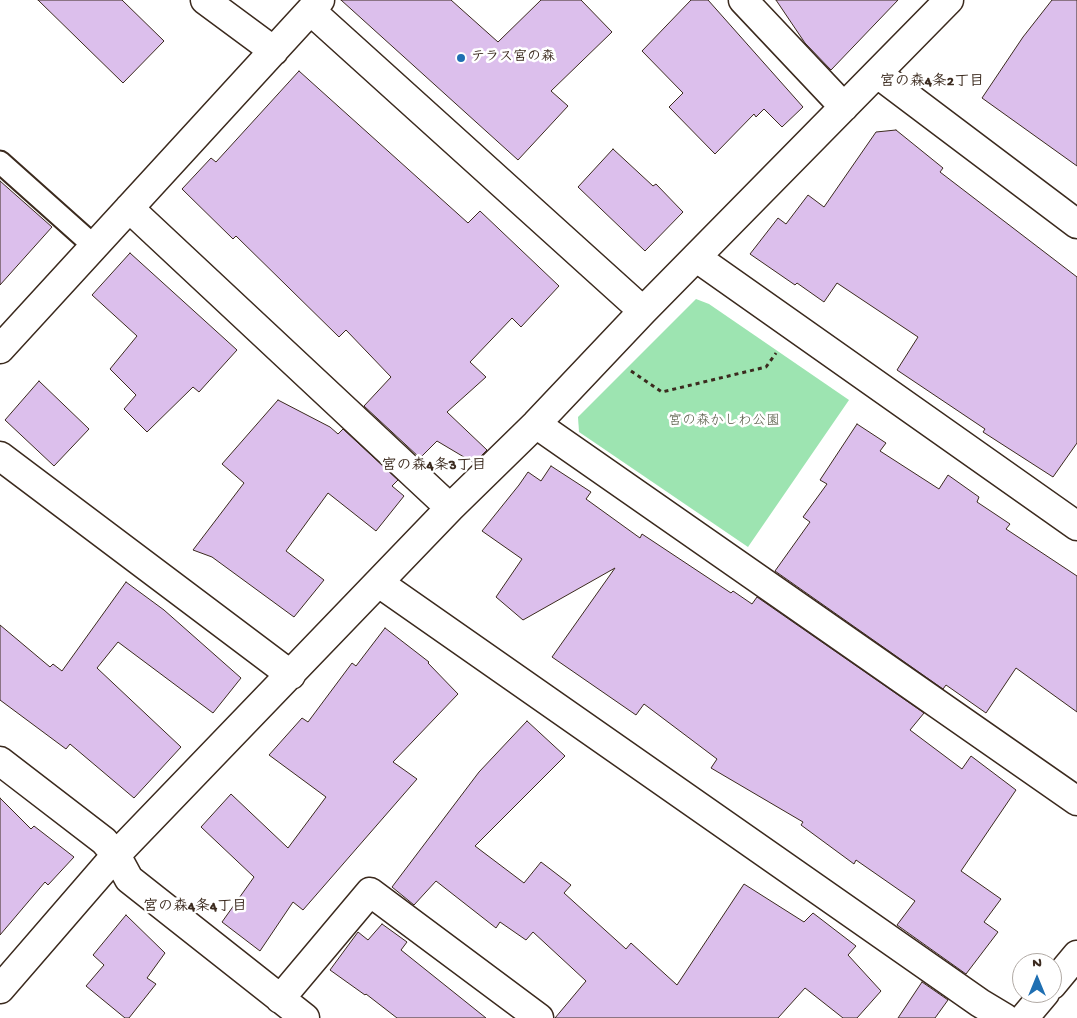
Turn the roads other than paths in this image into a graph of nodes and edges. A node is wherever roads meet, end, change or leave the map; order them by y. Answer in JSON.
{"nodes":[{"id":1,"x":205,"y":0,"type":"edge"},
{"id":2,"x":743,"y":0,"type":"edge"},
{"id":3,"x":949,"y":0,"type":"edge"},
{"id":4,"x":316,"y":5,"type":"edge"},
{"id":5,"x":274,"y":51,"type":"junction"},
{"id":6,"x":878,"y":74,"type":"junction"},
{"id":7,"x":844,"y":107,"type":"junction"},
{"id":8,"x":0,"y":162,"type":"edge"},
{"id":9,"x":129,"y":208,"type":"junction"},
{"id":10,"x":1077,"y":224,"type":"edge"},
{"id":11,"x":94,"y":246,"type":"junction"},
{"id":12,"x":696,"y":258,"type":"junction"},
{"id":13,"x":643,"y":311,"type":"junction"},
{"id":14,"x":0,"y":349,"type":"edge"},
{"id":15,"x":536,"y":424,"type":"junction"},
{"id":16,"x":0,"y":456,"type":"edge"},
{"id":17,"x":450,"y":508,"type":"junction"},
{"id":18,"x":1077,"y":526,"type":"edge"},
{"id":19,"x":379,"y":583,"type":"junction"},
{"id":20,"x":291,"y":675,"type":"junction"},
{"id":21,"x":0,"y":761,"type":"edge"},
{"id":22,"x":1077,"y":801,"type":"edge"},
{"id":23,"x":116,"y":855,"type":"junction"},
{"id":24,"x":1077,"y":955,"type":"edge"},
{"id":25,"x":1062,"y":973,"type":"edge"},
{"id":26,"x":0,"y":989,"type":"edge"},
{"id":27,"x":280,"y":999,"type":"junction"},
{"id":28,"x":1037,"y":1003,"type":"edge"},
{"id":29,"x":305,"y":1018,"type":"edge"},
{"id":30,"x":539,"y":1018,"type":"edge"},
{"id":31,"x":1005,"y":1018,"type":"edge"},
{"id":32,"x":1024,"y":1018,"type":"edge"}],
"edges":[{"from":1,"to":5,"type":"street"},
{"from":2,"to":7,"type":"street"},
{"from":3,"to":6,"type":"street"},
{"from":4,"to":5,"type":"street"},
{"from":4,"to":13,"type":"street"},
{"from":5,"to":9,"type":"street"},
{"from":6,"to":7,"type":"street"},
{"from":6,"to":10,"type":"street"},
{"from":7,"to":12,"type":"street"},
{"from":8,"to":11,"type":"lane"},
{"from":9,"to":11,"type":"street"},
{"from":9,"to":17,"type":"street"},
{"from":11,"to":14,"type":"street"},
{"from":12,"to":13,"type":"street"},
{"from":12,"to":18,"type":"street"},
{"from":13,"to":15,"type":"street"},
{"from":15,"to":17,"type":"street"},
{"from":15,"to":22,"type":"street"},
{"from":16,"to":20,"type":"street"},
{"from":17,"to":19,"type":"street"},
{"from":19,"to":20,"type":"street"},
{"from":19,"to":31,"type":"street"},
{"from":20,"to":23,"type":"street"},
{"from":21,"to":23,"type":"street"},
{"from":23,"to":26,"type":"street"},
{"from":23,"to":27,"type":"street"},
{"from":24,"to":25,"type":"street"},
{"from":27,"to":29,"type":"street"},
{"from":27,"to":30,"type":"street"},
{"from":28,"to":32,"type":"street"}]}
